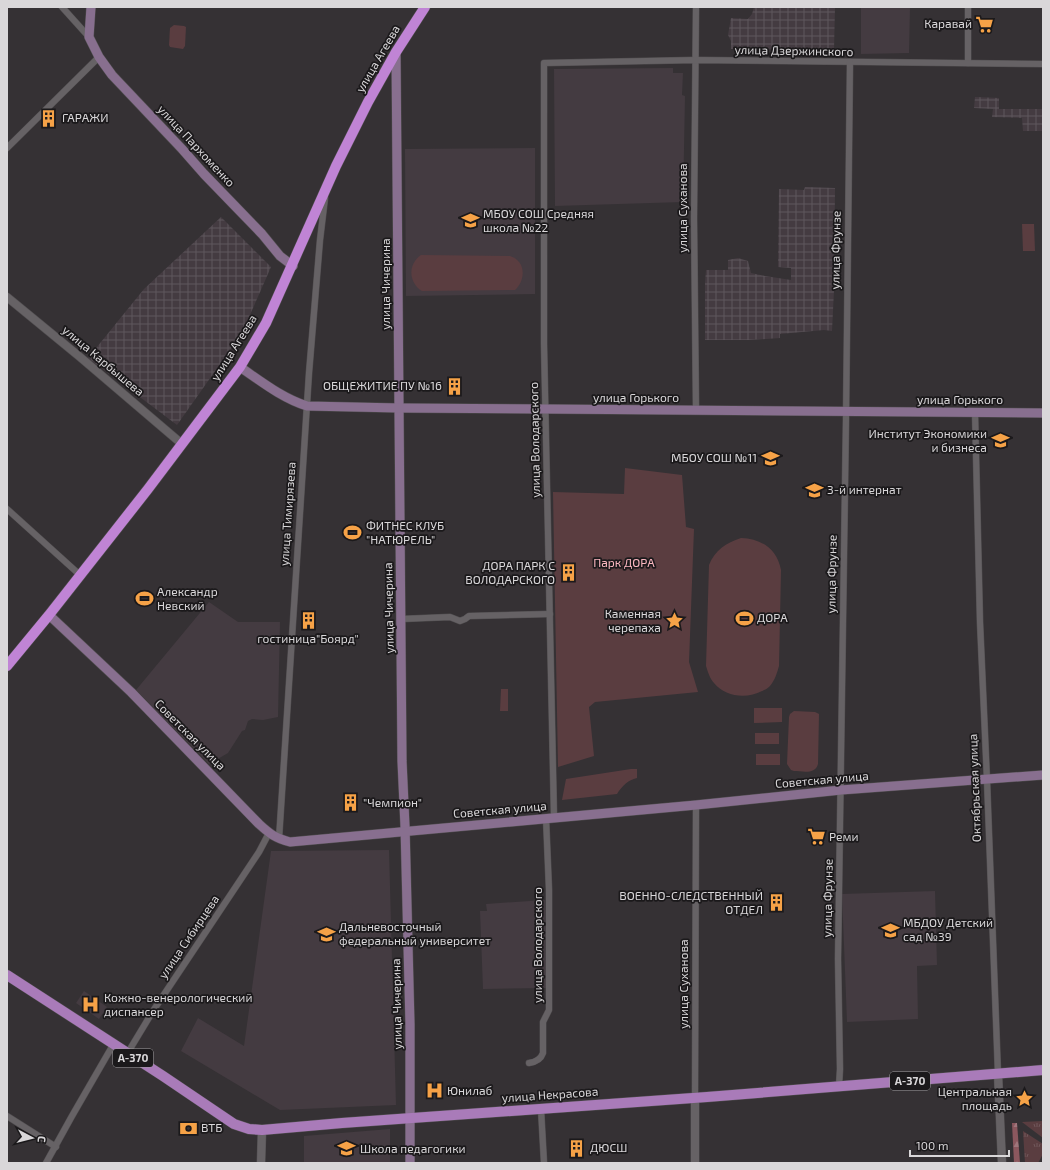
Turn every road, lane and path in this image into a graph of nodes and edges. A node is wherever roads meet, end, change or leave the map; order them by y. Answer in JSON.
{"nodes":[{"id":1,"x":62,"y":7,"type":"edge"},
{"id":2,"x":91,"y":7,"type":"edge"},
{"id":3,"x":425,"y":7,"type":"edge"},
{"id":4,"x":696,"y":7,"type":"edge"},
{"id":5,"x":968,"y":7,"type":"edge"},
{"id":6,"x":89,"y":37,"type":"junction"},
{"id":7,"x":396,"y":52,"type":"junction"},
{"id":8,"x":99,"y":57,"type":"junction"},
{"id":9,"x":696,"y":60,"type":"junction"},
{"id":10,"x":850,"y":62,"type":"junction"},
{"id":11,"x":544,"y":63,"type":"joint"},
{"id":12,"x":968,"y":63,"type":"junction"},
{"id":13,"x":1043,"y":64,"type":"edge"},
{"id":14,"x":7,"y":148,"type":"edge"},
{"id":15,"x":326,"y":190,"type":"junction"},
{"id":16,"x":293,"y":266,"type":"junction"},
{"id":17,"x":7,"y":297,"type":"edge"},
{"id":18,"x":240,"y":367,"type":"junction"},
{"id":19,"x":307,"y":406,"type":"junction"},
{"id":20,"x":399,"y":408,"type":"junction"},
{"id":21,"x":546,"y":409,"type":"junction"},
{"id":22,"x":696,"y":410,"type":"junction"},
{"id":23,"x":846,"y":411,"type":"junction"},
{"id":24,"x":975,"y":412,"type":"junction"},
{"id":25,"x":1043,"y":413,"type":"edge"},
{"id":26,"x":182,"y":444,"type":"junction"},
{"id":27,"x":7,"y":510,"type":"edge"},
{"id":28,"x":80,"y":575,"type":"junction"},
{"id":29,"x":550,"y":614,"type":"junction"},
{"id":30,"x":49,"y":616,"type":"junction"},
{"id":31,"x":401,"y":619,"type":"junction"},
{"id":32,"x":7,"y":666,"type":"edge"},
{"id":33,"x":1043,"y":775,"type":"edge"},
{"id":34,"x":987,"y":780,"type":"junction"},
{"id":35,"x":841,"y":790,"type":"junction"},
{"id":36,"x":696,"y":805,"type":"junction"},
{"id":37,"x":550,"y":818,"type":"junction"},
{"id":38,"x":406,"y":831,"type":"junction"},
{"id":39,"x":269,"y":833,"type":"junction"},
{"id":40,"x":279,"y":839,"type":"junction"},
{"id":41,"x":7,"y":975,"type":"edge"},
{"id":42,"x":113,"y":1045,"type":"junction"},
{"id":43,"x":127,"y":1054,"type":"junction"},
{"id":44,"x":529,"y":1063,"type":"dead end"},
{"id":45,"x":1043,"y":1070,"type":"edge"},
{"id":46,"x":998,"y":1074,"type":"junction"},
{"id":47,"x":839,"y":1086,"type":"junction"},
{"id":48,"x":695,"y":1098,"type":"junction"},
{"id":49,"x":541,"y":1109,"type":"junction"},
{"id":50,"x":7,"y":1116,"type":"edge"},
{"id":51,"x":410,"y":1118,"type":"junction"},
{"id":52,"x":262,"y":1130,"type":"junction"},
{"id":53,"x":56,"y":1147,"type":"junction"},
{"id":54,"x":46,"y":1163,"type":"edge"},
{"id":55,"x":261,"y":1163,"type":"edge"},
{"id":56,"x":410,"y":1163,"type":"edge"},
{"id":57,"x":544,"y":1163,"type":"edge"},
{"id":58,"x":695,"y":1163,"type":"edge"},
{"id":59,"x":1002,"y":1163,"type":"edge"}],
"edges":[{"from":1,"to":6,"type":"street"},
{"from":2,"to":6,"type":"main road"},
{"from":3,"to":7,"type":"highway","name":"улица Агеева"},
{"from":4,"to":9,"type":"street","name":"улица Суханова"},
{"from":5,"to":12,"type":"street"},
{"from":6,"to":8,"type":"main road","name":"улица Пархоменко"},
{"from":7,"to":15,"type":"highway","name":"улица Агеева"},
{"from":7,"to":20,"type":"main road","name":"улица Чичерина"},
{"from":8,"to":14,"type":"street"},
{"from":8,"to":16,"type":"main road","name":"улица Пархоменко"},
{"from":9,"to":10,"type":"street","name":"улица Дзержинского"},
{"from":9,"to":11,"type":"street","name":"улица Дзержинского"},
{"from":9,"to":22,"type":"street","name":"улица Суханова"},
{"from":10,"to":12,"type":"street","name":"улица Дзержинского"},
{"from":10,"to":23,"type":"street","name":"улица Фрунзе"},
{"from":11,"to":21,"type":"street","name":"улица Володарского"},
{"from":12,"to":13,"type":"street","name":"улица Дзержинского"},
{"from":15,"to":16,"type":"highway","name":"улица Агеева"},
{"from":15,"to":19,"type":"street","name":"улица Тимирязева"},
{"from":16,"to":18,"type":"highway","name":"улица Агеева"},
{"from":17,"to":26,"type":"street","name":"улица Карбышева"},
{"from":18,"to":19,"type":"main road","name":"улица Горького"},
{"from":18,"to":26,"type":"highway","name":"улица Агеева"},
{"from":19,"to":20,"type":"main road","name":"улица Горького"},
{"from":19,"to":40,"type":"street","name":"улица Тимирязева"},
{"from":20,"to":21,"type":"main road","name":"улица Горького"},
{"from":20,"to":31,"type":"main road","name":"улица Чичерина"},
{"from":21,"to":22,"type":"main road","name":"улица Горького"},
{"from":21,"to":29,"type":"street","name":"улица Володарского"},
{"from":22,"to":23,"type":"main road","name":"улица Горького"},
{"from":23,"to":24,"type":"main road","name":"улица Горького"},
{"from":23,"to":35,"type":"street","name":"улица Фрунзе"},
{"from":24,"to":25,"type":"main road","name":"улица Горького"},
{"from":24,"to":34,"type":"street","name":"Октябрьская улица"},
{"from":26,"to":28,"type":"highway","name":"улица Агеева"},
{"from":27,"to":28,"type":"street"},
{"from":28,"to":30,"type":"highway","name":"улица Агеева"},
{"from":29,"to":31,"type":"street"},
{"from":29,"to":37,"type":"street","name":"улица Володарского"},
{"from":30,"to":32,"type":"highway","name":"улица Агеева"},
{"from":30,"to":39,"type":"main road","name":"Советская улица"},
{"from":31,"to":38,"type":"main road","name":"улица Чичерина"},
{"from":33,"to":34,"type":"main road","name":"Советская улица"},
{"from":34,"to":35,"type":"main road","name":"Советская улица"},
{"from":34,"to":46,"type":"street","name":"Октябрьская улица"},
{"from":35,"to":36,"type":"main road","name":"Советская улица"},
{"from":35,"to":47,"type":"street","name":"улица Фрунзе"},
{"from":36,"to":37,"type":"main road","name":"Советская улица"},
{"from":36,"to":48,"type":"street","name":"улица Суханова"},
{"from":37,"to":38,"type":"main road","name":"Советская улица"},
{"from":37,"to":44,"type":"street","name":"улица Володарского"},
{"from":38,"to":40,"type":"main road","name":"Советская улица"},
{"from":38,"to":51,"type":"main road","name":"улица Чичерина"},
{"from":39,"to":40,"type":"main road","name":"Советская улица"},
{"from":39,"to":43,"type":"street","name":"улица Сибирцева"},
{"from":41,"to":42,"type":"main road","name":"улица Некрасова","number":"А-370"},
{"from":42,"to":43,"type":"main road","name":"улица Некрасова","number":"А-370"},
{"from":42,"to":53,"type":"street"},
{"from":43,"to":52,"type":"main road","name":"улица Некрасова","number":"А-370"},
{"from":45,"to":46,"type":"main road","name":"улица Некрасова","number":"А-370"},
{"from":46,"to":47,"type":"main road","name":"улица Некрасова","number":"А-370"},
{"from":46,"to":59,"type":"street","name":"Октябрьская улица"},
{"from":47,"to":48,"type":"main road","name":"улица Некрасова","number":"А-370"},
{"from":48,"to":49,"type":"main road","name":"улица Некрасова","number":"А-370"},
{"from":48,"to":58,"type":"street","name":"улица Суханова"},
{"from":49,"to":51,"type":"main road","name":"улица Некрасова","number":"А-370"},
{"from":49,"to":57,"type":"street"},
{"from":50,"to":53,"type":"street"},
{"from":51,"to":52,"type":"main road","name":"улица Некрасова","number":"А-370"},
{"from":51,"to":56,"type":"main road","name":"улица Чичерина"},
{"from":52,"to":55,"type":"street"},
{"from":53,"to":54,"type":"street"}]}
